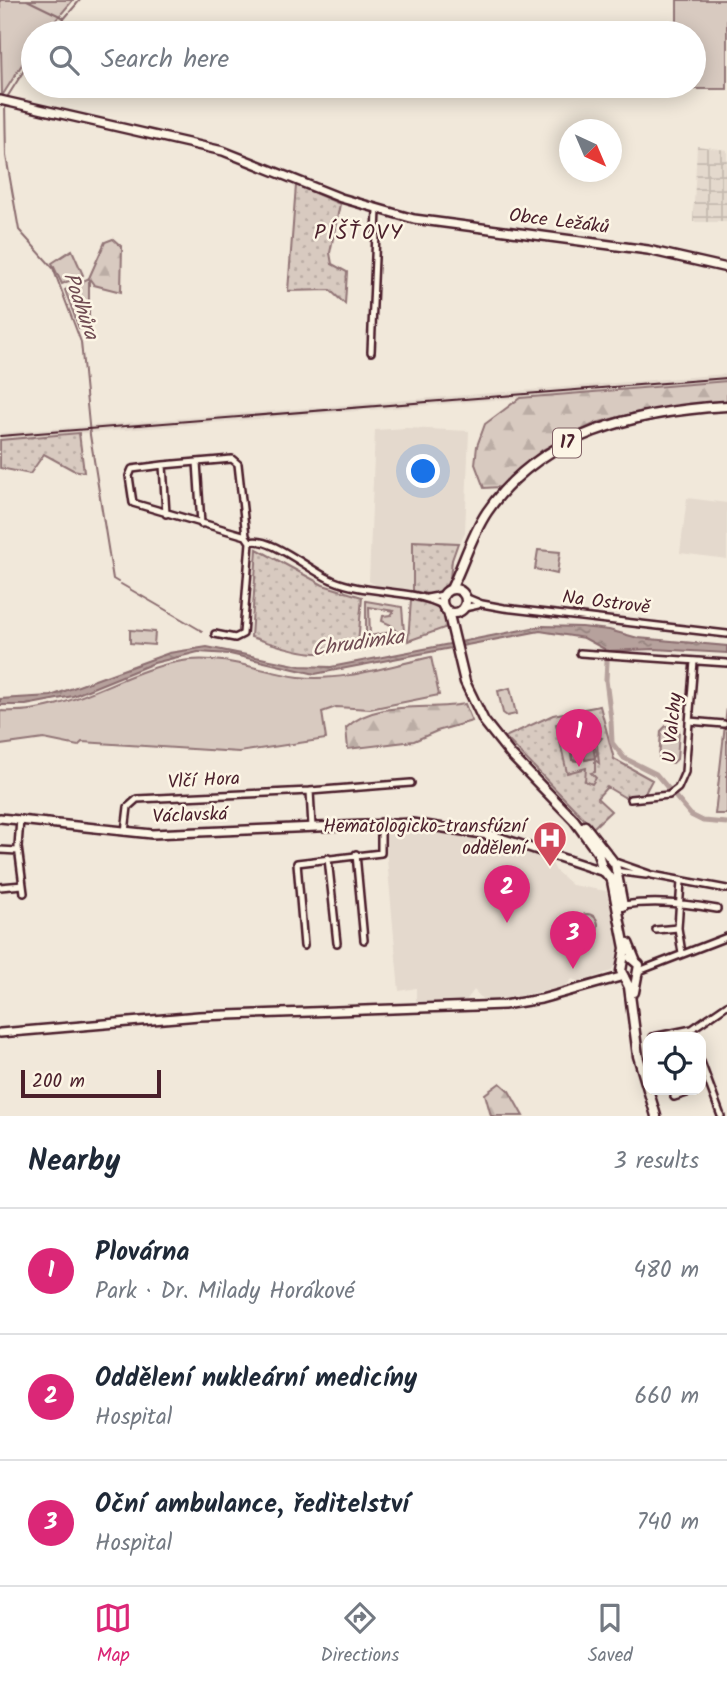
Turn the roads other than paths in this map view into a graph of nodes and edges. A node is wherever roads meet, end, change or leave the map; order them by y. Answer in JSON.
{"nodes":[{"id":1,"x":4,"y":101,"type":"edge"},
{"id":2,"x":382,"y":211,"type":"junction"},
{"id":3,"x":727,"y":268,"type":"edge"},
{"id":4,"x":371,"y":352,"type":"dead end"},
{"id":5,"x":727,"y":406,"type":"edge"},
{"id":6,"x":197,"y":462,"type":"junction"},
{"id":7,"x":163,"y":465,"type":"junction"},
{"id":8,"x":166,"y":514,"type":"junction"},
{"id":9,"x":201,"y":524,"type":"junction"},
{"id":10,"x":246,"y":536,"type":"junction"},
{"id":11,"x":250,"y":542,"type":"junction"},
{"id":12,"x":462,"y":565,"type":"junction"},
{"id":13,"x":452,"y":589,"type":"junction"},
{"id":14,"x":463,"y":594,"type":"junction"},
{"id":15,"x":443,"y":595,"type":"junction"},
{"id":16,"x":427,"y":598,"type":"junction"},
{"id":17,"x":482,"y":604,"type":"junction"},
{"id":18,"x":445,"y":608,"type":"junction"},
{"id":19,"x":462,"y":610,"type":"junction"},
{"id":20,"x":455,"y":631,"type":"junction"},
{"id":21,"x":215,"y":634,"type":"dead end"},
{"id":22,"x":727,"y":634,"type":"edge"},
{"id":23,"x":580,"y":653,"type":"dead end"},
{"id":24,"x":694,"y":661,"type":"junction"},
{"id":25,"x":727,"y":663,"type":"edge"},
{"id":26,"x":478,"y":710,"type":"junction"},
{"id":27,"x":689,"y":721,"type":"junction"},
{"id":28,"x":724,"y":724,"type":"dead end"},
{"id":29,"x":411,"y":783,"type":"dead end"},
{"id":30,"x":310,"y":791,"type":"junction"},
{"id":31,"x":630,"y":799,"type":"dead end"},
{"id":32,"x":0,"y":818,"type":"edge"},
{"id":33,"x":20,"y":820,"type":"junction"},
{"id":34,"x":381,"y":822,"type":"junction"},
{"id":35,"x":312,"y":827,"type":"junction"},
{"id":36,"x":125,"y":832,"type":"junction"},
{"id":37,"x":592,"y":844,"type":"junction"},
{"id":38,"x":0,"y":849,"type":"edge"},
{"id":39,"x":18,"y":850,"type":"junction"},
{"id":40,"x":356,"y":855,"type":"junction"},
{"id":41,"x":328,"y":858,"type":"junction"},
{"id":42,"x":612,"y":860,"type":"junction"},
{"id":43,"x":602,"y":861,"type":"junction"},
{"id":44,"x":577,"y":862,"type":"junction"},
{"id":45,"x":609,"y":872,"type":"junction"},
{"id":46,"x":652,"y":875,"type":"junction"},
{"id":47,"x":681,"y":881,"type":"junction"},
{"id":48,"x":23,"y":885,"type":"junction"},
{"id":49,"x":0,"y":887,"type":"edge"},
{"id":50,"x":727,"y":889,"type":"edge"},
{"id":51,"x":24,"y":893,"type":"dead end"},
{"id":52,"x":677,"y":903,"type":"junction"},
{"id":53,"x":623,"y":905,"type":"junction"},
{"id":54,"x":717,"y":909,"type":"dead end"},
{"id":55,"x":678,"y":928,"type":"junction"},
{"id":56,"x":656,"y":930,"type":"dead end"},
{"id":57,"x":727,"y":937,"type":"edge"},
{"id":58,"x":364,"y":940,"type":"dead end"},
{"id":59,"x":337,"y":943,"type":"dead end"},
{"id":60,"x":304,"y":946,"type":"dead end"},
{"id":61,"x":682,"y":953,"type":"junction"},
{"id":62,"x":635,"y":960,"type":"junction"},
{"id":63,"x":662,"y":960,"type":"junction"},
{"id":64,"x":623,"y":964,"type":"junction"},
{"id":65,"x":637,"y":973,"type":"junction"},
{"id":66,"x":624,"y":976,"type":"junction"},
{"id":67,"x":594,"y":984,"type":"junction"},
{"id":68,"x":581,"y":988,"type":"junction"},
{"id":69,"x":631,"y":1001,"type":"junction"},
{"id":70,"x":727,"y":1005,"type":"edge"},
{"id":71,"x":692,"y":1028,"type":"junction"},
{"id":72,"x":675,"y":1032,"type":"edge"},
{"id":73,"x":692,"y":1032,"type":"edge"},
{"id":74,"x":0,"y":1033,"type":"edge"},
{"id":75,"x":643,"y":1049,"type":"edge"},
{"id":76,"x":706,"y":1078,"type":"edge"},
{"id":77,"x":708,"y":1085,"type":"joint"},
{"id":78,"x":653,"y":1095,"type":"edge"},
{"id":79,"x":680,"y":1095,"type":"edge"},
{"id":80,"x":674,"y":1097,"type":"dead end"},
{"id":81,"x":719,"y":1115,"type":"edge"},
{"id":82,"x":658,"y":1116,"type":"edge"}],
"edges":[{"from":1,"to":2,"type":"street","name":"Obce Ležáků"},
{"from":2,"to":3,"type":"street","name":"Obce Ležáků"},
{"from":2,"to":4,"type":"street"},
{"from":5,"to":12,"type":"main road","number":"17"},
{"from":6,"to":7,"type":"street"},
{"from":6,"to":9,"type":"street"},
{"from":6,"to":10,"type":"street"},
{"from":7,"to":8,"type":"street"},
{"from":7,"to":8,"type":"street"},
{"from":8,"to":9,"type":"street"},
{"from":9,"to":10,"type":"street"},
{"from":10,"to":11,"type":"street"},
{"from":11,"to":16,"type":"street"},
{"from":11,"to":21,"type":"street"},
{"from":12,"to":13,"type":"main road","number":"17"},
{"from":12,"to":14,"type":"main road","number":"17"},
{"from":13,"to":14,"type":"main road"},
{"from":13,"to":15,"type":"main road"},
{"from":14,"to":17,"type":"street","name":"Na Ostrově"},
{"from":14,"to":19,"type":"main road","number":"17"},
{"from":15,"to":16,"type":"street"},
{"from":15,"to":18,"type":"main road","number":"17"},
{"from":16,"to":18,"type":"street"},
{"from":17,"to":19,"type":"street","name":"Na Ostrově"},
{"from":17,"to":22,"type":"street","name":"Na Ostrově"},
{"from":18,"to":19,"type":"main road"},
{"from":18,"to":20,"type":"main road","number":"17"},
{"from":19,"to":20,"type":"main road","number":"17"},
{"from":20,"to":26,"type":"main road","number":"17"},
{"from":23,"to":24,"type":"street"},
{"from":24,"to":25,"type":"street"},
{"from":24,"to":27,"type":"street","name":"U Valchy"},
{"from":26,"to":37,"type":"main road","number":"17"},
{"from":26,"to":42,"type":"main road","number":"17"},
{"from":27,"to":28,"type":"street"},
{"from":27,"to":31,"type":"street","name":"U Valchy"},
{"from":29,"to":30,"type":"street","name":"Vlčí Hora"},
{"from":30,"to":35,"type":"street"},
{"from":30,"to":36,"type":"street","name":"Vlčí Hora"},
{"from":32,"to":33,"type":"street","name":"Václavská"},
{"from":33,"to":36,"type":"street","name":"Václavská"},
{"from":33,"to":39,"type":"street"},
{"from":34,"to":35,"type":"street","name":"Václavská"},
{"from":34,"to":40,"type":"street"},
{"from":34,"to":44,"type":"street","name":"Václavská"},
{"from":35,"to":36,"type":"street","name":"Václavská"},
{"from":37,"to":43,"type":"main road","number":"17"},
{"from":37,"to":44,"type":"street"},
{"from":38,"to":39,"type":"street"},
{"from":39,"to":48,"type":"street"},
{"from":40,"to":41,"type":"street"},
{"from":40,"to":58,"type":"street"},
{"from":41,"to":59,"type":"street"},
{"from":41,"to":60,"type":"street"},
{"from":42,"to":43,"type":"main road"},
{"from":42,"to":45,"type":"main road"},
{"from":42,"to":46,"type":"street","name":"Václavská"},
{"from":43,"to":44,"type":"street","name":"Václavská"},
{"from":43,"to":45,"type":"main road"},
{"from":44,"to":45,"type":"street","name":"Václavská"},
{"from":45,"to":46,"type":"street","name":"Václavská"},
{"from":45,"to":53,"type":"main road"},
{"from":45,"to":64,"type":"main road"},
{"from":46,"to":47,"type":"street","name":"Václavská"},
{"from":47,"to":50,"type":"street","name":"Václavská"},
{"from":47,"to":52,"type":"street"},
{"from":48,"to":49,"type":"street"},
{"from":48,"to":51,"type":"street"},
{"from":52,"to":53,"type":"street"},
{"from":52,"to":54,"type":"street"},
{"from":52,"to":55,"type":"street"},
{"from":53,"to":62,"type":"main road"},
{"from":55,"to":56,"type":"street"},
{"from":55,"to":61,"type":"street"},
{"from":57,"to":61,"type":"street"},
{"from":61,"to":63,"type":"street"},
{"from":62,"to":63,"type":"street"},
{"from":62,"to":64,"type":"main road"},
{"from":62,"to":65,"type":"main road"},
{"from":63,"to":65,"type":"street"},
{"from":64,"to":66,"type":"main road"},
{"from":64,"to":68,"type":"street"},
{"from":65,"to":66,"type":"main road"},
{"from":65,"to":75,"type":"main road"},
{"from":66,"to":67,"type":"street"},
{"from":66,"to":69,"type":"main road"},
{"from":67,"to":68,"type":"street"},
{"from":67,"to":69,"type":"street"},
{"from":68,"to":74,"type":"street"},
{"from":69,"to":82,"type":"main road"},
{"from":70,"to":71,"type":"street"},
{"from":71,"to":72,"type":"street"},
{"from":71,"to":73,"type":"street"},
{"from":76,"to":77,"type":"street"},
{"from":77,"to":81,"type":"street"},
{"from":78,"to":82,"type":"main road"},
{"from":79,"to":80,"type":"street"}]}
